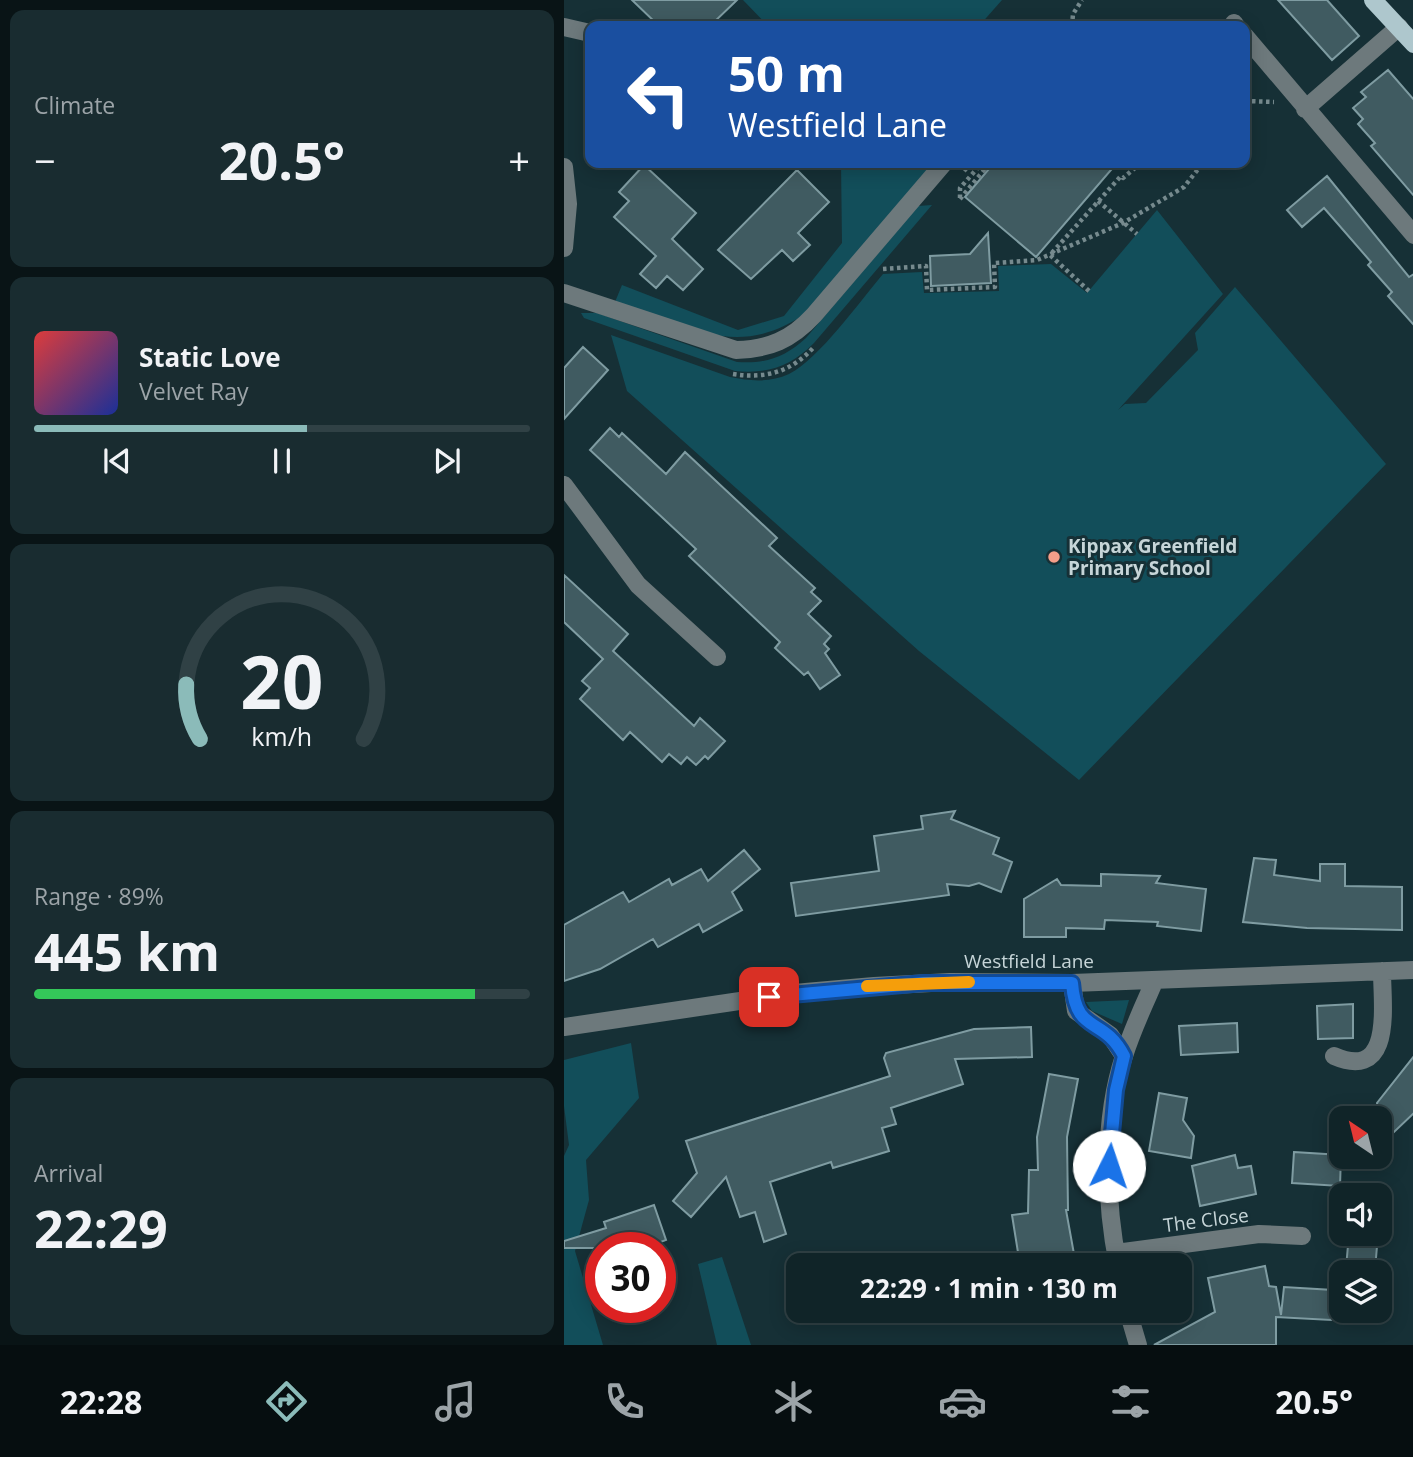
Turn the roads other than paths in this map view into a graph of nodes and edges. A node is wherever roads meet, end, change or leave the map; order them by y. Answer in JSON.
{"nodes":[{"id":1,"x":1373,"y":0,"type":"edge"},
{"id":2,"x":564,"y":27,"type":"edge"},
{"id":3,"x":1399,"y":27,"type":"junction"},
{"id":4,"x":585,"y":32,"type":"edge"},
{"id":5,"x":1250,"y":43,"type":"edge"},
{"id":6,"x":1413,"y":44,"type":"edge"},
{"id":7,"x":1305,"y":109,"type":"junction"},
{"id":8,"x":564,"y":167,"type":"edge"},
{"id":9,"x":940,"y":168,"type":"edge"},
{"id":10,"x":1413,"y":235,"type":"edge"},
{"id":11,"x":564,"y":248,"type":"edge"},
{"id":12,"x":564,"y":293,"type":"edge"},
{"id":13,"x":564,"y":485,"type":"edge"},
{"id":14,"x":717,"y":656,"type":"dead end"},
{"id":15,"x":1413,"y":970,"type":"edge"},
{"id":16,"x":1382,"y":971,"type":"junction"},
{"id":17,"x":1154,"y":980,"type":"junction"},
{"id":18,"x":1072,"y":983,"type":"junction"},
{"id":19,"x":564,"y":1027,"type":"edge"},
{"id":20,"x":1124,"y":1056,"type":"junction"},
{"id":21,"x":1334,"y":1056,"type":"dead end"},
{"id":22,"x":1302,"y":1236,"type":"dead end"},
{"id":23,"x":1116,"y":1253,"type":"edge"},
{"id":24,"x":1151,"y":1253,"type":"edge"},
{"id":25,"x":1132,"y":1323,"type":"edge"},
{"id":26,"x":1138,"y":1345,"type":"edge"}],
"edges":[{"from":1,"to":3,"type":"main road"},
{"from":2,"to":4,"type":"street"},
{"from":3,"to":6,"type":"main road"},
{"from":3,"to":7,"type":"street"},
{"from":5,"to":7,"type":"street"},
{"from":7,"to":10,"type":"street"},
{"from":8,"to":11,"type":"street"},
{"from":9,"to":12,"type":"street"},
{"from":13,"to":14,"type":"street"},
{"from":15,"to":16,"type":"street","name":"Westfield Lane"},
{"from":16,"to":17,"type":"street","name":"Westfield Lane"},
{"from":16,"to":21,"type":"street"},
{"from":17,"to":18,"type":"street","name":"Westfield Lane"},
{"from":17,"to":20,"type":"street"},
{"from":18,"to":19,"type":"street","name":"Westfield Lane"},
{"from":18,"to":20,"type":"street"},
{"from":20,"to":23,"type":"street"},
{"from":22,"to":24,"type":"street","name":"The Close"},
{"from":25,"to":26,"type":"street"}]}
